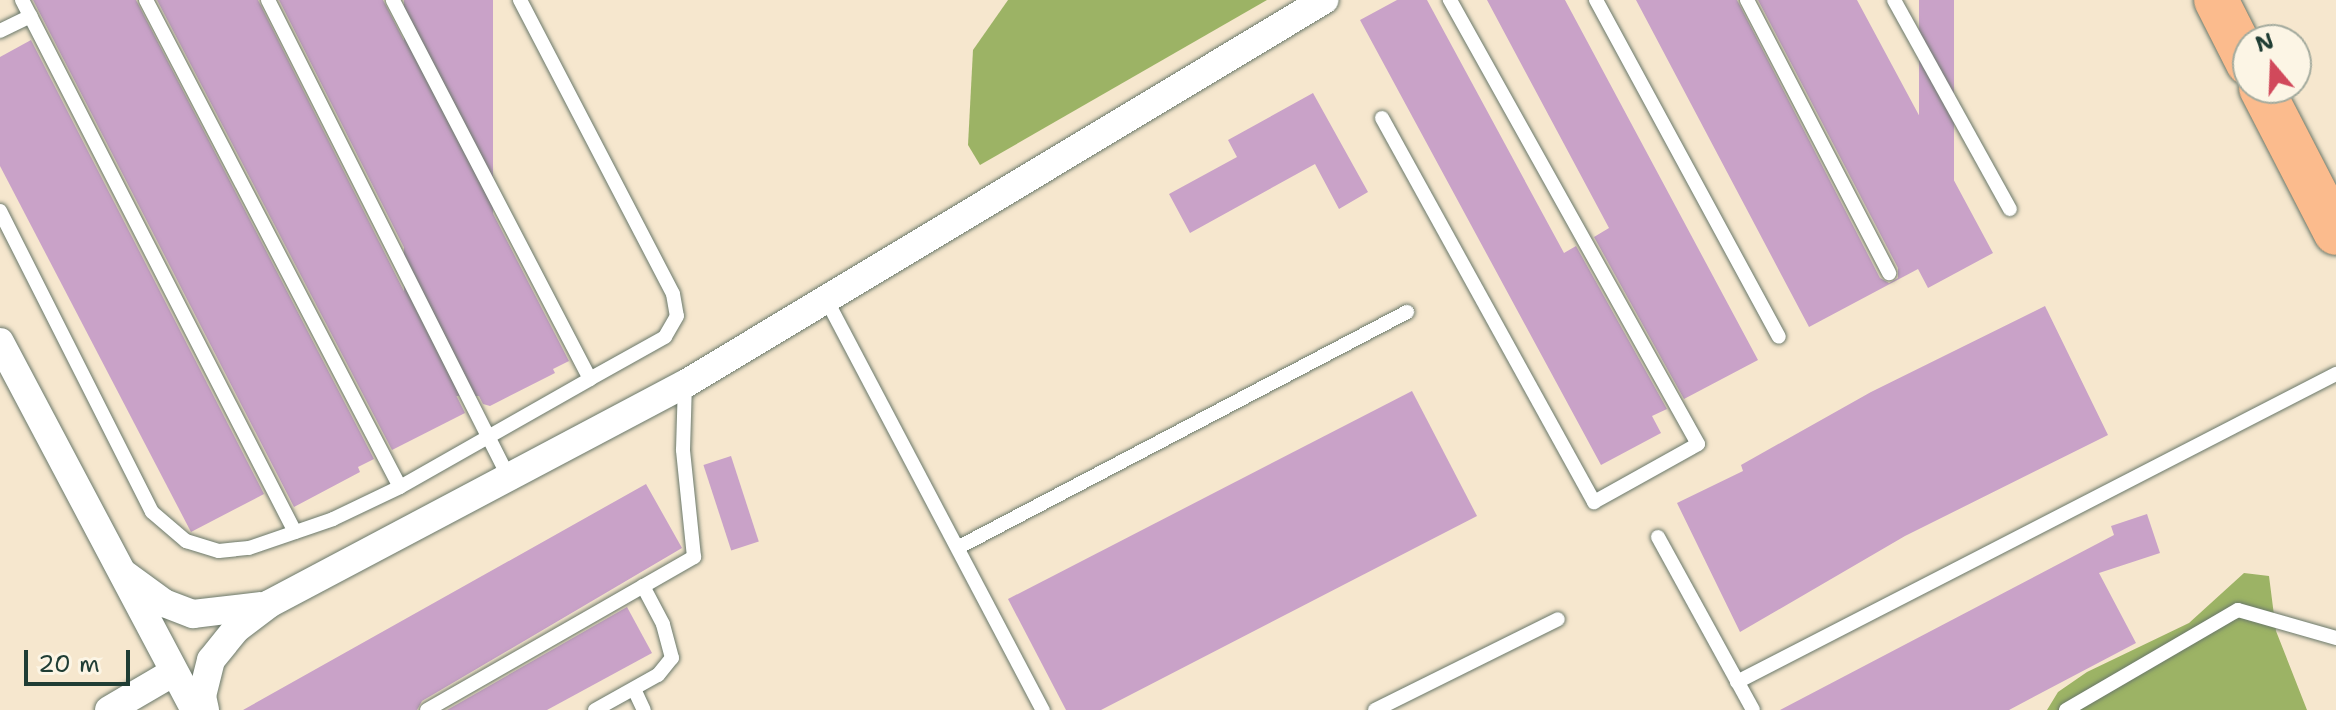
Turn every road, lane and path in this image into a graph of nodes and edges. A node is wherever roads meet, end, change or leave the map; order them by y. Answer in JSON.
{"nodes":[{"id":1,"x":22,"y":0,"type":"edge"},
{"id":2,"x":146,"y":0,"type":"edge"},
{"id":3,"x":268,"y":0,"type":"edge"},
{"id":4,"x":393,"y":0,"type":"edge"},
{"id":5,"x":520,"y":0,"type":"edge"},
{"id":6,"x":1324,"y":0,"type":"edge"},
{"id":7,"x":1450,"y":0,"type":"edge"},
{"id":8,"x":1596,"y":0,"type":"edge"},
{"id":9,"x":1747,"y":0,"type":"edge"},
{"id":10,"x":1894,"y":0,"type":"edge"},
{"id":11,"x":2216,"y":0,"type":"edge"},
{"id":12,"x":31,"y":16,"type":"junction"},
{"id":13,"x":0,"y":31,"type":"edge"},
{"id":14,"x":2232,"y":32,"type":"edge"},
{"id":15,"x":2269,"y":104,"type":"edge"},
{"id":16,"x":1382,"y":118,"type":"dead end"},
{"id":17,"x":2010,"y":209,"type":"dead end"},
{"id":18,"x":0,"y":211,"type":"edge"},
{"id":19,"x":2336,"y":233,"type":"edge"},
{"id":20,"x":1889,"y":273,"type":"dead end"},
{"id":21,"x":827,"y":301,"type":"junction"},
{"id":22,"x":1407,"y":312,"type":"dead end"},
{"id":23,"x":1779,"y":337,"type":"dead end"},
{"id":24,"x":0,"y":342,"type":"edge"},
{"id":25,"x":2336,"y":374,"type":"edge"},
{"id":26,"x":590,"y":379,"type":"junction"},
{"id":27,"x":685,"y":384,"type":"junction"},
{"id":28,"x":488,"y":436,"type":"junction"},
{"id":29,"x":511,"y":481,"type":"junction"},
{"id":30,"x":400,"y":487,"type":"junction"},
{"id":31,"x":295,"y":532,"type":"junction"},
{"id":32,"x":1658,"y":537,"type":"dead end"},
{"id":33,"x":959,"y":547,"type":"junction"},
{"id":34,"x":116,"y":567,"type":"junction"},
{"id":35,"x":643,"y":586,"type":"junction"},
{"id":36,"x":269,"y":604,"type":"junction"},
{"id":37,"x":1558,"y":619,"type":"dead end"},
{"id":38,"x":2336,"y":638,"type":"edge"},
{"id":39,"x":174,"y":672,"type":"junction"},
{"id":40,"x":1737,"y":682,"type":"junction"},
{"id":41,"x":634,"y":689,"type":"junction"},
{"id":42,"x":109,"y":710,"type":"edge"},
{"id":43,"x":195,"y":710,"type":"edge"},
{"id":44,"x":205,"y":710,"type":"edge"},
{"id":45,"x":427,"y":710,"type":"edge"},
{"id":46,"x":595,"y":710,"type":"edge"},
{"id":47,"x":644,"y":710,"type":"edge"},
{"id":48,"x":1043,"y":710,"type":"edge"},
{"id":49,"x":1375,"y":710,"type":"edge"},
{"id":50,"x":1753,"y":710,"type":"edge"},
{"id":51,"x":2066,"y":710,"type":"edge"}],
"edges":[{"from":1,"to":12,"type":"lane"},
{"from":2,"to":30,"type":"lane"},
{"from":3,"to":28,"type":"lane"},
{"from":4,"to":26,"type":"lane"},
{"from":5,"to":26,"type":"lane"},
{"from":6,"to":21,"type":"street"},
{"from":7,"to":16,"type":"lane"},
{"from":8,"to":23,"type":"lane"},
{"from":9,"to":20,"type":"lane"},
{"from":10,"to":17,"type":"lane"},
{"from":11,"to":14,"type":"highway"},
{"from":12,"to":13,"type":"lane"},
{"from":12,"to":31,"type":"lane"},
{"from":15,"to":19,"type":"highway"},
{"from":18,"to":31,"type":"lane"},
{"from":21,"to":27,"type":"street"},
{"from":21,"to":33,"type":"lane"},
{"from":22,"to":33,"type":"lane"},
{"from":24,"to":34,"type":"street"},
{"from":25,"to":40,"type":"lane"},
{"from":26,"to":28,"type":"lane"},
{"from":27,"to":29,"type":"street"},
{"from":27,"to":35,"type":"lane"},
{"from":28,"to":29,"type":"lane"},
{"from":28,"to":30,"type":"lane"},
{"from":29,"to":36,"type":"street"},
{"from":30,"to":31,"type":"lane"},
{"from":32,"to":40,"type":"lane"},
{"from":33,"to":48,"type":"lane"},
{"from":34,"to":36,"type":"street"},
{"from":34,"to":39,"type":"street"},
{"from":35,"to":41,"type":"lane"},
{"from":35,"to":45,"type":"lane"},
{"from":36,"to":44,"type":"street"},
{"from":37,"to":49,"type":"lane"},
{"from":38,"to":51,"type":"lane"},
{"from":39,"to":42,"type":"street"},
{"from":39,"to":43,"type":"street"},
{"from":40,"to":50,"type":"lane"},
{"from":41,"to":46,"type":"lane"},
{"from":41,"to":47,"type":"lane"}]}
